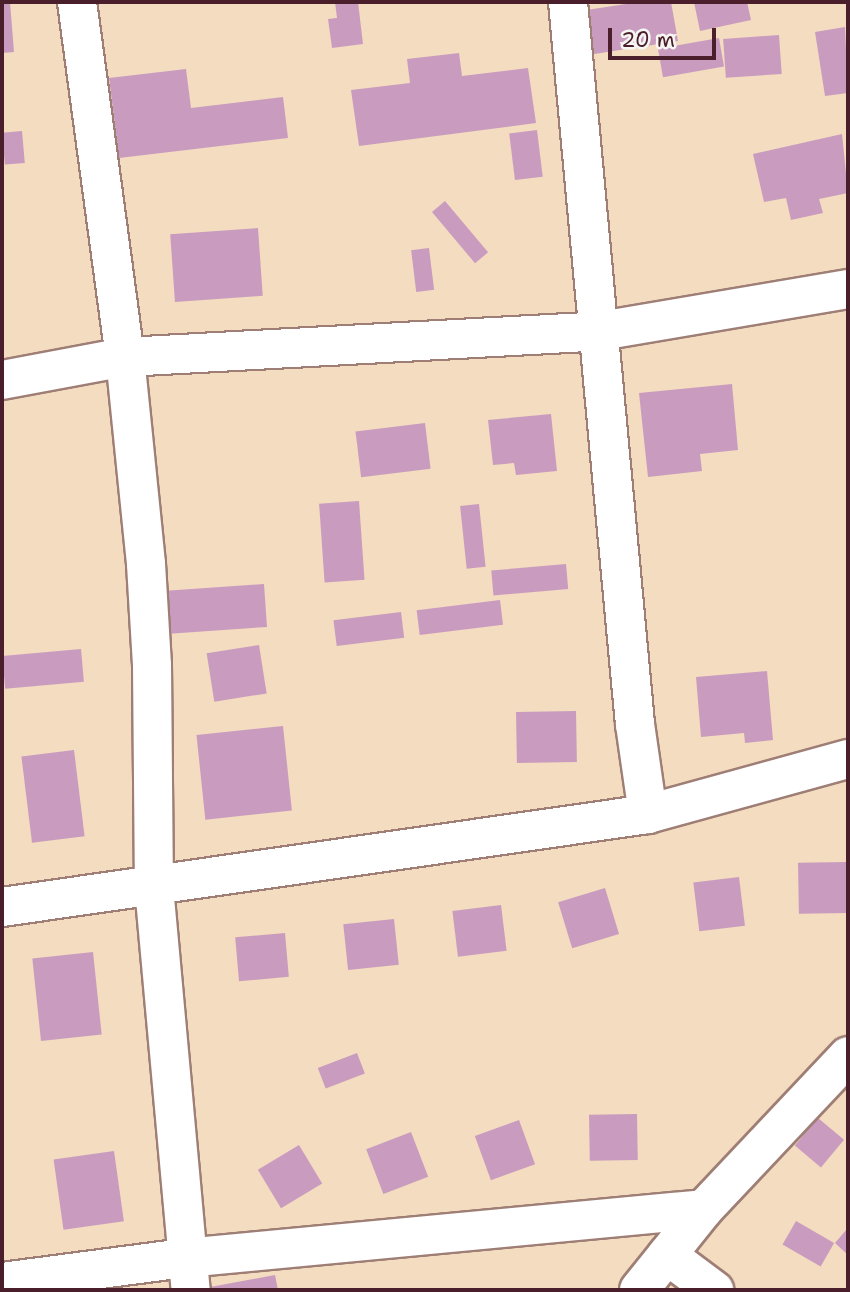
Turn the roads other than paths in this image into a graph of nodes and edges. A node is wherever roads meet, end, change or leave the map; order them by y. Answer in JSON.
{"nodes":[{"id":1,"x":77,"y":2,"type":"edge"},
{"id":2,"x":568,"y":2,"type":"edge"},
{"id":3,"x":848,"y":289,"type":"edge"},
{"id":4,"x":600,"y":331,"type":"junction"},
{"id":5,"x":125,"y":357,"type":"junction"},
{"id":6,"x":2,"y":380,"type":"edge"},
{"id":7,"x":848,"y":759,"type":"edge"},
{"id":8,"x":648,"y":814,"type":"junction"},
{"id":9,"x":154,"y":887,"type":"junction"},
{"id":10,"x":2,"y":907,"type":"edge"},
{"id":11,"x":848,"y":1056,"type":"edge"},
{"id":12,"x":704,"y":1209,"type":"junction"},
{"id":13,"x":667,"y":1255,"type":"junction"},
{"id":14,"x":188,"y":1274,"type":"edge"},
{"id":15,"x":2,"y":1282,"type":"edge"},
{"id":16,"x":639,"y":1290,"type":"edge"},
{"id":17,"x":714,"y":1290,"type":"edge"}],
"edges":[{"from":1,"to":5,"type":"street"},
{"from":2,"to":4,"type":"street"},
{"from":3,"to":4,"type":"street"},
{"from":4,"to":5,"type":"street"},
{"from":4,"to":8,"type":"street"},
{"from":5,"to":6,"type":"street"},
{"from":5,"to":9,"type":"street"},
{"from":7,"to":8,"type":"street"},
{"from":8,"to":9,"type":"street"},
{"from":9,"to":10,"type":"street"},
{"from":9,"to":14,"type":"street"},
{"from":11,"to":12,"type":"street"},
{"from":12,"to":13,"type":"street"},
{"from":12,"to":14,"type":"street"},
{"from":13,"to":16,"type":"street"},
{"from":13,"to":17,"type":"street"},
{"from":14,"to":15,"type":"street"}]}
